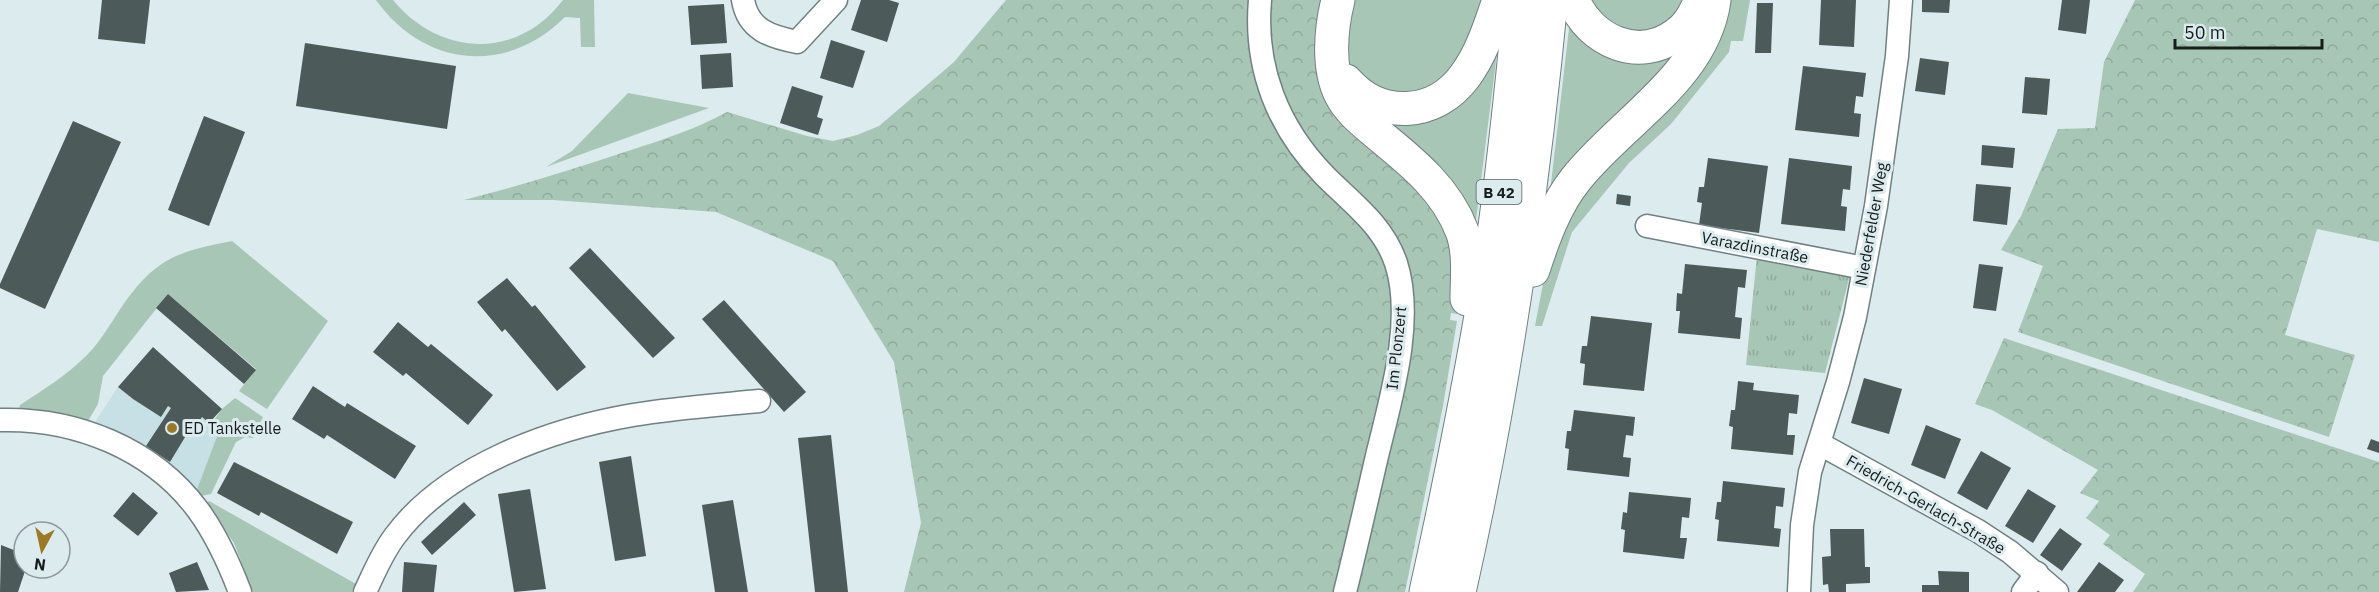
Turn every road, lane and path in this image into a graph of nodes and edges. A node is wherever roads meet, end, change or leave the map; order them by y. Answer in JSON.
{"nodes":[{"id":1,"x":743,"y":0,"type":"edge"},
{"id":2,"x":836,"y":0,"type":"edge"},
{"id":3,"x":1260,"y":0,"type":"edge"},
{"id":4,"x":1338,"y":0,"type":"edge"},
{"id":5,"x":1499,"y":0,"type":"edge"},
{"id":6,"x":1520,"y":0,"type":"edge"},
{"id":7,"x":1551,"y":0,"type":"edge"},
{"id":8,"x":1573,"y":0,"type":"edge"},
{"id":9,"x":1701,"y":0,"type":"edge"},
{"id":10,"x":1714,"y":0,"type":"edge"},
{"id":11,"x":1901,"y":0,"type":"edge"},
{"id":12,"x":1333,"y":56,"type":"junction"},
{"id":13,"x":1647,"y":226,"type":"dead end"},
{"id":14,"x":1864,"y":268,"type":"junction"},
{"id":15,"x":1508,"y":343,"type":"junction"},
{"id":16,"x":1468,"y":383,"type":"junction"},
{"id":17,"x":759,"y":401,"type":"dead end"},
{"id":18,"x":0,"y":420,"type":"edge"},
{"id":19,"x":1820,"y":444,"type":"junction"},
{"id":20,"x":2037,"y":573,"type":"junction"},
{"id":21,"x":240,"y":592,"type":"edge"},
{"id":22,"x":365,"y":592,"type":"edge"},
{"id":23,"x":1345,"y":592,"type":"edge"},
{"id":24,"x":1426,"y":592,"type":"edge"},
{"id":25,"x":1459,"y":592,"type":"edge"},
{"id":26,"x":1798,"y":592,"type":"edge"},
{"id":27,"x":2024,"y":592,"type":"edge"},
{"id":28,"x":2057,"y":592,"type":"edge"}],
"edges":[{"from":1,"to":2,"type":"street"},
{"from":3,"to":23,"type":"street","name":"Im Plonzert"},
{"from":4,"to":12,"type":"highway"},
{"from":5,"to":12,"type":"highway"},
{"from":6,"to":16,"type":"highway","number":"B 42"},
{"from":7,"to":15,"type":"highway","number":"B 42"},
{"from":8,"to":9,"type":"highway"},
{"from":10,"to":15,"type":"highway"},
{"from":11,"to":14,"type":"street","name":"Niederfelder Weg"},
{"from":12,"to":16,"type":"highway"},
{"from":13,"to":14,"type":"street","name":"Varazdinstraße"},
{"from":14,"to":19,"type":"street","name":"Niederfelder Weg"},
{"from":15,"to":25,"type":"highway","number":"B 42"},
{"from":16,"to":24,"type":"highway","number":"B 42"},
{"from":17,"to":22,"type":"street"},
{"from":18,"to":21,"type":"street"},
{"from":19,"to":20,"type":"street","name":"Friedrich-Gerlach-Straße"},
{"from":19,"to":26,"type":"street","name":"Niederfelder Weg"},
{"from":20,"to":27,"type":"street"},
{"from":20,"to":28,"type":"street","name":"Friedrich-Gerlach-Straße"}]}
